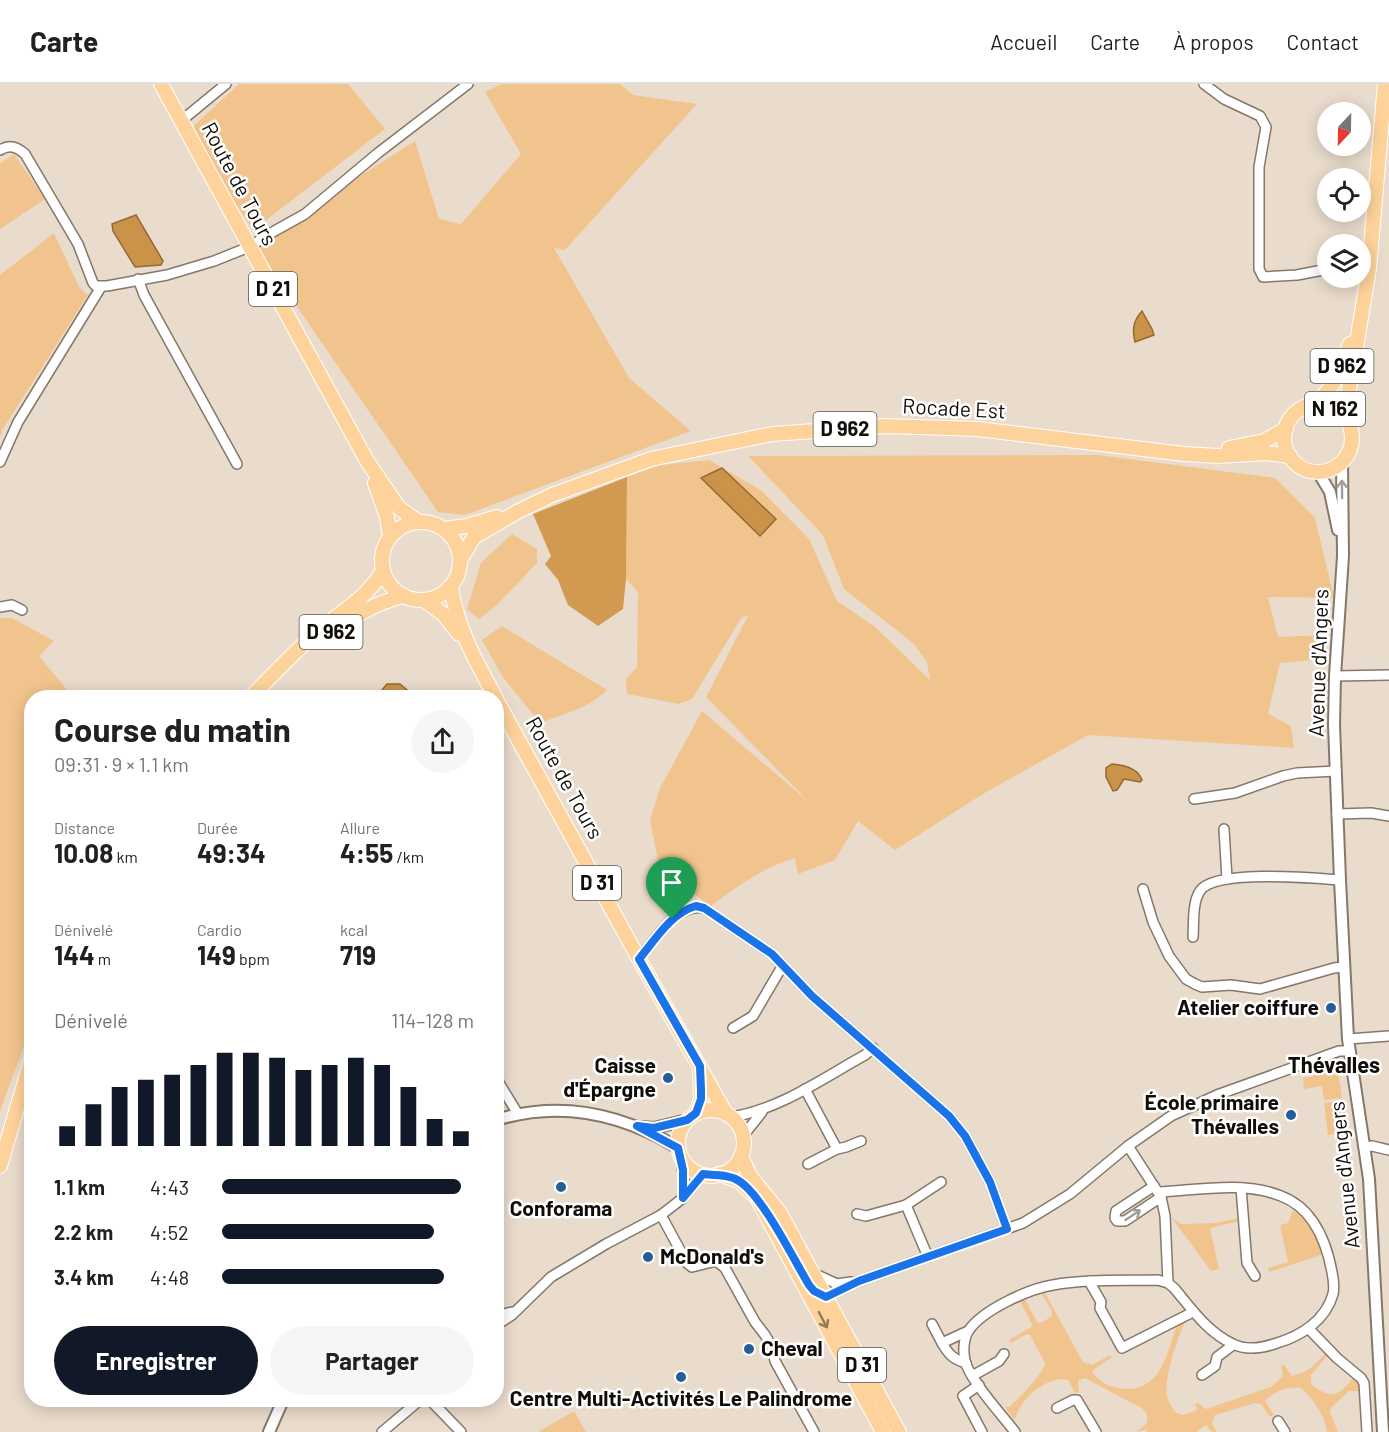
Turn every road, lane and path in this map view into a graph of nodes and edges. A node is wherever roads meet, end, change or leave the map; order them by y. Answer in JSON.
{"nodes":[{"id":1,"x":161,"y":84,"type":"edge"},
{"id":2,"x":226,"y":84,"type":"edge"},
{"id":3,"x":468,"y":84,"type":"edge"},
{"id":4,"x":1204,"y":84,"type":"edge"},
{"id":5,"x":1385,"y":84,"type":"edge"},
{"id":6,"x":181,"y":121,"type":"junction"},
{"id":7,"x":0,"y":150,"type":"edge"},
{"id":8,"x":1369,"y":234,"type":"edge"},
{"id":9,"x":249,"y":247,"type":"junction"},
{"id":10,"x":1317,"y":271,"type":"edge"},
{"id":11,"x":138,"y":279,"type":"junction"},
{"id":12,"x":101,"y":287,"type":"junction"},
{"id":13,"x":1363,"y":288,"type":"edge"},
{"id":14,"x":1359,"y":323,"type":"junction"},
{"id":15,"x":1317,"y":404,"type":"junction"},
{"id":16,"x":1347,"y":420,"type":"junction"},
{"id":17,"x":1286,"y":429,"type":"junction"},
{"id":18,"x":1184,"y":454,"type":"junction"},
{"id":19,"x":1290,"y":456,"type":"junction"},
{"id":20,"x":367,"y":461,"type":"junction"},
{"id":21,"x":0,"y":462,"type":"edge"},
{"id":22,"x":1342,"y":463,"type":"junction"},
{"id":23,"x":237,"y":464,"type":"dead end"},
{"id":24,"x":1318,"y":472,"type":"junction"},
{"id":25,"x":517,"y":512,"type":"junction"},
{"id":26,"x":419,"y":522,"type":"junction"},
{"id":27,"x":444,"y":530,"type":"junction"},
{"id":28,"x":390,"y":537,"type":"junction"},
{"id":29,"x":1344,"y":556,"type":"junction"},
{"id":30,"x":460,"y":560,"type":"junction"},
{"id":31,"x":383,"y":571,"type":"junction"},
{"id":32,"x":451,"y":587,"type":"junction"},
{"id":33,"x":404,"y":597,"type":"junction"},
{"id":34,"x":424,"y":600,"type":"junction"},
{"id":35,"x":0,"y":607,"type":"edge"},
{"id":36,"x":22,"y":610,"type":"dead end"},
{"id":37,"x":466,"y":642,"type":"junction"},
{"id":38,"x":1389,"y":675,"type":"edge"},
{"id":39,"x":1335,"y":676,"type":"junction"},
{"id":40,"x":266,"y":681,"type":"junction"},
{"id":41,"x":258,"y":690,"type":"edge"},
{"id":42,"x":492,"y":690,"type":"edge"},
{"id":43,"x":504,"y":713,"type":"edge"},
{"id":44,"x":1336,"y":771,"type":"junction"},
{"id":45,"x":1194,"y":799,"type":"dead end"},
{"id":46,"x":1337,"y":814,"type":"junction"},
{"id":47,"x":1389,"y":816,"type":"edge"},
{"id":48,"x":1224,"y":829,"type":"dead end"},
{"id":49,"x":1227,"y":879,"type":"junction"},
{"id":50,"x":1340,"y":880,"type":"junction"},
{"id":51,"x":1143,"y":889,"type":"dead end"},
{"id":52,"x":1193,"y":937,"type":"dead end"},
{"id":53,"x":639,"y":959,"type":"junction"},
{"id":54,"x":783,"y":965,"type":"junction"},
{"id":55,"x":1343,"y":967,"type":"junction"},
{"id":56,"x":733,"y":1028,"type":"dead end"},
{"id":57,"x":1389,"y":1036,"type":"edge"},
{"id":58,"x":1348,"y":1039,"type":"junction"},
{"id":59,"x":873,"y":1048,"type":"junction"},
{"id":60,"x":1350,"y":1052,"type":"junction"},
{"id":61,"x":700,"y":1066,"type":"junction"},
{"id":62,"x":24,"y":1084,"type":"edge"},
{"id":63,"x":805,"y":1089,"type":"junction"},
{"id":64,"x":504,"y":1091,"type":"edge"},
{"id":65,"x":763,"y":1110,"type":"junction"},
{"id":66,"x":518,"y":1114,"type":"junction"},
{"id":67,"x":728,"y":1115,"type":"junction"},
{"id":68,"x":691,"y":1117,"type":"junction"},
{"id":69,"x":504,"y":1118,"type":"edge"},
{"id":70,"x":637,"y":1126,"type":"junction"},
{"id":71,"x":743,"y":1136,"type":"junction"},
{"id":72,"x":861,"y":1140,"type":"dead end"},
{"id":73,"x":1128,"y":1146,"type":"junction"},
{"id":74,"x":1364,"y":1147,"type":"junction"},
{"id":75,"x":837,"y":1149,"type":"junction"},
{"id":76,"x":1389,"y":1150,"type":"edge"},
{"id":77,"x":680,"y":1152,"type":"junction"},
{"id":78,"x":741,"y":1156,"type":"junction"},
{"id":79,"x":808,"y":1164,"type":"dead end"},
{"id":80,"x":0,"y":1166,"type":"edge"},
{"id":81,"x":703,"y":1174,"type":"junction"},
{"id":82,"x":720,"y":1174,"type":"junction"},
{"id":83,"x":941,"y":1182,"type":"dead end"},
{"id":84,"x":1241,"y":1188,"type":"junction"},
{"id":85,"x":1158,"y":1192,"type":"junction"},
{"id":86,"x":683,"y":1198,"type":"junction"},
{"id":87,"x":906,"y":1205,"type":"junction"},
{"id":88,"x":857,"y":1214,"type":"dead end"},
{"id":89,"x":661,"y":1215,"type":"junction"},
{"id":90,"x":1007,"y":1229,"type":"junction"},
{"id":91,"x":776,"y":1231,"type":"junction"},
{"id":92,"x":928,"y":1257,"type":"junction"},
{"id":93,"x":812,"y":1272,"type":"junction"},
{"id":94,"x":1255,"y":1276,"type":"dead end"},
{"id":95,"x":859,"y":1281,"type":"junction"},
{"id":96,"x":1089,"y":1281,"type":"junction"},
{"id":97,"x":1168,"y":1284,"type":"junction"},
{"id":98,"x":826,"y":1297,"type":"junction"},
{"id":99,"x":1193,"y":1311,"type":"junction"},
{"id":100,"x":504,"y":1320,"type":"edge"},
{"id":101,"x":932,"y":1324,"type":"dead end"},
{"id":102,"x":1309,"y":1329,"type":"junction"},
{"id":103,"x":968,"y":1331,"type":"junction"},
{"id":104,"x":942,"y":1343,"type":"junction"},
{"id":105,"x":1233,"y":1345,"type":"junction"},
{"id":106,"x":1004,"y":1354,"type":"dead end"},
{"id":107,"x":966,"y":1363,"type":"junction"},
{"id":108,"x":1202,"y":1375,"type":"dead end"},
{"id":109,"x":972,"y":1376,"type":"junction"},
{"id":110,"x":980,"y":1385,"type":"junction"},
{"id":111,"x":280,"y":1407,"type":"edge"},
{"id":112,"x":412,"y":1407,"type":"edge"},
{"id":113,"x":437,"y":1407,"type":"edge"},
{"id":114,"x":1057,"y":1408,"type":"dead end"},
{"id":115,"x":1278,"y":1421,"type":"dead end"},
{"id":116,"x":269,"y":1432,"type":"edge"},
{"id":117,"x":382,"y":1432,"type":"edge"},
{"id":118,"x":460,"y":1432,"type":"edge"},
{"id":119,"x":814,"y":1432,"type":"edge"},
{"id":120,"x":883,"y":1432,"type":"edge"},
{"id":121,"x":899,"y":1432,"type":"edge"},
{"id":122,"x":982,"y":1432,"type":"edge"},
{"id":123,"x":1015,"y":1432,"type":"edge"},
{"id":124,"x":1096,"y":1432,"type":"edge"},
{"id":125,"x":1285,"y":1432,"type":"edge"},
{"id":126,"x":1366,"y":1432,"type":"edge"},
{"id":127,"x":1383,"y":1432,"type":"edge"}],
"edges":[{"from":1,"to":6,"type":"main road","name":"Route de Tours","number":"D 21"},
{"from":2,"to":6,"type":"street"},
{"from":3,"to":9,"type":"street"},
{"from":4,"to":10,"type":"street"},
{"from":5,"to":8,"type":"main road","number":"D 962"},
{"from":6,"to":9,"type":"main road","name":"Route de Tours","number":"D 21"},
{"from":7,"to":12,"type":"street"},
{"from":9,"to":11,"type":"street"},
{"from":9,"to":20,"type":"main road","name":"Route de Tours","number":"D 21"},
{"from":11,"to":12,"type":"street"},
{"from":11,"to":23,"type":"street"},
{"from":12,"to":21,"type":"street"},
{"from":13,"to":14,"type":"main road","number":"D 962"},
{"from":14,"to":15,"type":"main road","number":"D 962"},
{"from":14,"to":16,"type":"main road","number":"D 962"},
{"from":15,"to":16,"type":"main road","number":"N 162"},
{"from":15,"to":17,"type":"main road","number":"N 162"},
{"from":16,"to":22,"type":"main road","number":"N 162"},
{"from":17,"to":18,"type":"main road","name":"Rocade Est","number":"D 962"},
{"from":17,"to":19,"type":"main road","number":"N 162"},
{"from":18,"to":19,"type":"main road","name":"Rocade Est","number":"D 962"},
{"from":18,"to":25,"type":"main road","name":"Rocade Est","number":"D 962"},
{"from":19,"to":24,"type":"main road"},
{"from":20,"to":26,"type":"main road","name":"Route de Tours","number":"D 21"},
{"from":20,"to":28,"type":"main road","name":"Route de Tours","number":"D 21"},
{"from":22,"to":24,"type":"main road"},
{"from":29,"to":22,"type":"street","name":"Avenue d'Angers","one_way":true},
{"from":24,"to":29,"type":"street","name":"Avenue d'Angers"},
{"from":25,"to":27,"type":"main road","name":"Rocade Est","number":"D 962"},
{"from":25,"to":30,"type":"main road","name":"Rocade Est","number":"D 962"},
{"from":26,"to":27,"type":"main road"},
{"from":26,"to":28,"type":"main road"},
{"from":27,"to":30,"type":"main road"},
{"from":28,"to":31,"type":"main road"},
{"from":29,"to":39,"type":"street","name":"Avenue d'Angers"},
{"from":30,"to":32,"type":"main road"},
{"from":31,"to":33,"type":"main road"},
{"from":31,"to":40,"type":"main road","number":"D 962"},
{"from":32,"to":34,"type":"main road"},
{"from":32,"to":37,"type":"main road","name":"Route de Tours","number":"D 31"},
{"from":33,"to":34,"type":"main road"},
{"from":33,"to":40,"type":"main road","number":"D 962"},
{"from":34,"to":37,"type":"main road","name":"Route de Tours","number":"D 31"},
{"from":35,"to":36,"type":"street"},
{"from":37,"to":42,"type":"main road","name":"Route de Tours","number":"D 31"},
{"from":38,"to":39,"type":"street"},
{"from":39,"to":44,"type":"street","name":"Avenue d'Angers"},
{"from":40,"to":41,"type":"main road","number":"D 962"},
{"from":43,"to":53,"type":"main road","name":"Route de Tours","number":"D 31"},
{"from":44,"to":45,"type":"street"},
{"from":44,"to":46,"type":"street","name":"Avenue d'Angers"},
{"from":46,"to":47,"type":"street"},
{"from":46,"to":50,"type":"street","name":"Avenue d'Angers"},
{"from":48,"to":49,"type":"street"},
{"from":49,"to":50,"type":"street"},
{"from":49,"to":52,"type":"street"},
{"from":50,"to":55,"type":"street","name":"Avenue d'Angers"},
{"from":51,"to":55,"type":"street"},
{"from":53,"to":54,"type":"street"},
{"from":53,"to":61,"type":"main road","name":"Route de Tours","number":"D 31"},
{"from":54,"to":56,"type":"street"},
{"from":54,"to":59,"type":"street"},
{"from":55,"to":58,"type":"street","name":"Avenue d'Angers"},
{"from":57,"to":58,"type":"street"},
{"from":58,"to":60,"type":"street","name":"Avenue d'Angers"},
{"from":59,"to":63,"type":"street"},
{"from":59,"to":90,"type":"street"},
{"from":60,"to":73,"type":"street"},
{"from":60,"to":74,"type":"street","name":"Avenue d'Angers"},
{"from":61,"to":67,"type":"main road","name":"Route de Tours","number":"D 31"},
{"from":61,"to":68,"type":"main road","name":"Route de Tours","number":"D 31"},
{"from":62,"to":80,"type":"main road"},
{"from":63,"to":65,"type":"street"},
{"from":63,"to":75,"type":"street"},
{"from":64,"to":66,"type":"street"},
{"from":65,"to":67,"type":"street"},
{"from":65,"to":71,"type":"street"},
{"from":66,"to":69,"type":"street"},
{"from":66,"to":70,"type":"street"},
{"from":67,"to":68,"type":"main road"},
{"from":67,"to":71,"type":"main road"},
{"from":68,"to":70,"type":"street"},
{"from":68,"to":77,"type":"main road"},
{"from":70,"to":77,"type":"street"},
{"from":71,"to":78,"type":"main road"},
{"from":72,"to":75,"type":"street"},
{"from":73,"to":85,"type":"street"},
{"from":73,"to":90,"type":"street"},
{"from":74,"to":76,"type":"street"},
{"from":74,"to":127,"type":"street","name":"Avenue d'Angers"},
{"from":75,"to":79,"type":"street"},
{"from":77,"to":81,"type":"main road"},
{"from":77,"to":86,"type":"street"},
{"from":78,"to":82,"type":"main road"},
{"from":78,"to":93,"type":"main road","number":"D 31"},
{"from":81,"to":82,"type":"main road"},
{"from":81,"to":86,"type":"street"},
{"from":82,"to":91,"type":"main road"},
{"from":83,"to":87,"type":"street"},
{"from":84,"to":85,"type":"street"},
{"from":84,"to":94,"type":"street"},
{"from":84,"to":102,"type":"street"},
{"from":85,"to":97,"type":"street"},
{"from":86,"to":89,"type":"street"},
{"from":87,"to":88,"type":"street"},
{"from":87,"to":92,"type":"street"},
{"from":89,"to":100,"type":"street"},
{"from":89,"to":119,"type":"street"},
{"from":90,"to":92,"type":"street"},
{"from":91,"to":98,"type":"street"},
{"from":91,"to":120,"type":"main road","one_way":true},
{"from":92,"to":95,"type":"street"},
{"from":93,"to":95,"type":"street"},
{"from":93,"to":98,"type":"main road","number":"D 31"},
{"from":95,"to":98,"type":"street"},
{"from":96,"to":97,"type":"street"},
{"from":96,"to":99,"type":"street"},
{"from":96,"to":103,"type":"street"},
{"from":97,"to":99,"type":"street"},
{"from":98,"to":121,"type":"main road","number":"D 31"},
{"from":99,"to":105,"type":"street"},
{"from":101,"to":104,"type":"street"},
{"from":102,"to":105,"type":"street"},
{"from":102,"to":126,"type":"street"},
{"from":103,"to":104,"type":"street"},
{"from":103,"to":107,"type":"street"},
{"from":104,"to":107,"type":"street"},
{"from":105,"to":108,"type":"street"},
{"from":106,"to":109,"type":"street"},
{"from":107,"to":109,"type":"street"},
{"from":109,"to":110,"type":"street"},
{"from":110,"to":122,"type":"street"},
{"from":110,"to":123,"type":"street"},
{"from":111,"to":116,"type":"street"},
{"from":112,"to":117,"type":"street"},
{"from":113,"to":118,"type":"street"},
{"from":114,"to":124,"type":"street"},
{"from":115,"to":125,"type":"street"}]}
